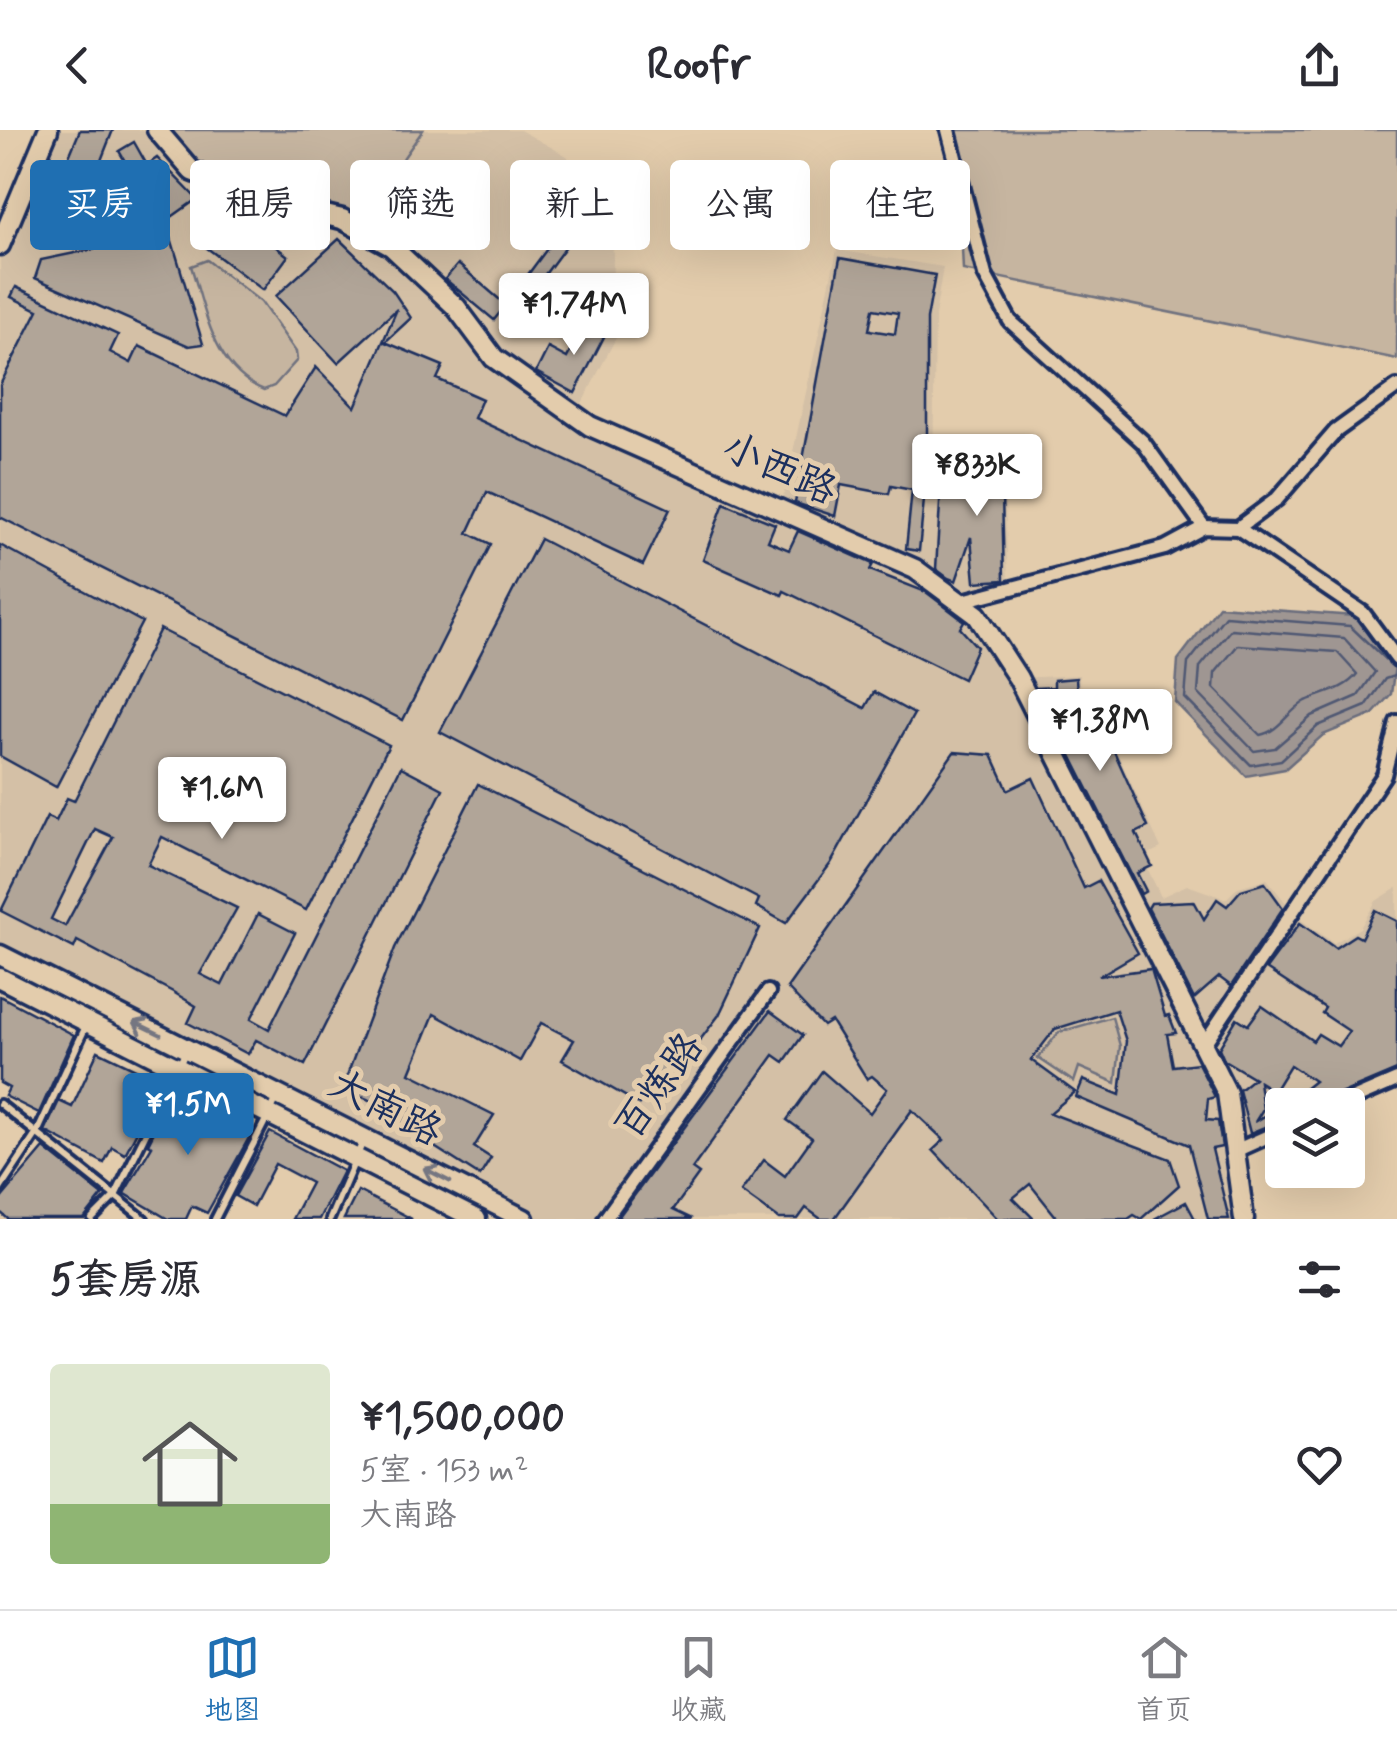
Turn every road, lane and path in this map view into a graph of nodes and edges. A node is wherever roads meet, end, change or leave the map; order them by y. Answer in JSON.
{"nodes":[{"id":1,"x":48,"y":130,"type":"edge"},
{"id":2,"x":157,"y":130,"type":"edge"},
{"id":3,"x":948,"y":130,"type":"edge"},
{"id":4,"x":0,"y":245,"type":"edge"},
{"id":5,"x":1397,"y":387,"type":"edge"},
{"id":6,"x":1204,"y":527,"type":"junction"},
{"id":7,"x":1238,"y":528,"type":"junction"},
{"id":8,"x":960,"y":602,"type":"junction"},
{"id":9,"x":1397,"y":659,"type":"edge"},
{"id":10,"x":1397,"y":722,"type":"edge"},
{"id":11,"x":3,"y":961,"type":"edge"},
{"id":12,"x":0,"y":978,"type":"edge"},
{"id":13,"x":768,"y":992,"type":"dead end"},
{"id":14,"x":97,"y":1002,"type":"junction"},
{"id":15,"x":88,"y":1022,"type":"junction"},
{"id":16,"x":1204,"y":1044,"type":"junction"},
{"id":17,"x":187,"y":1048,"type":"junction"},
{"id":18,"x":178,"y":1068,"type":"junction"},
{"id":19,"x":1397,"y":1080,"type":"edge"},
{"id":20,"x":279,"y":1094,"type":"junction"},
{"id":21,"x":1365,"y":1094,"type":"edge"},
{"id":22,"x":0,"y":1104,"type":"edge"},
{"id":23,"x":269,"y":1114,"type":"junction"},
{"id":24,"x":37,"y":1134,"type":"junction"},
{"id":25,"x":365,"y":1138,"type":"junction"},
{"id":26,"x":1265,"y":1138,"type":"edge"},
{"id":27,"x":1235,"y":1151,"type":"junction"},
{"id":28,"x":356,"y":1158,"type":"junction"},
{"id":29,"x":0,"y":1190,"type":"edge"},
{"id":30,"x":115,"y":1196,"type":"junction"},
{"id":31,"x":92,"y":1219,"type":"edge"},
{"id":32,"x":144,"y":1219,"type":"edge"},
{"id":33,"x":215,"y":1219,"type":"edge"},
{"id":34,"x":330,"y":1219,"type":"edge"},
{"id":35,"x":476,"y":1219,"type":"edge"},
{"id":36,"x":524,"y":1219,"type":"edge"},
{"id":37,"x":605,"y":1219,"type":"edge"},
{"id":38,"x":1244,"y":1219,"type":"edge"}],
"edges":[{"from":1,"to":4,"type":"street"},
{"from":2,"to":8,"type":"street","name":"小西路"},
{"from":3,"to":6,"type":"street"},
{"from":5,"to":7,"type":"street"},
{"from":6,"to":7,"type":"street"},
{"from":6,"to":8,"type":"street"},
{"from":7,"to":9,"type":"street"},
{"from":8,"to":16,"type":"street","name":"小西路"},
{"from":10,"to":16,"type":"street"},
{"from":11,"to":14,"type":"street","name":"大南路"},
{"from":12,"to":15,"type":"street","name":"大南路"},
{"from":13,"to":37,"type":"street","name":"百炼路"},
{"from":14,"to":15,"type":"lane"},
{"from":17,"to":14,"type":"street","name":"大南路","one_way":true},
{"from":15,"to":18,"type":"street","name":"大南路"},
{"from":15,"to":24,"type":"lane"},
{"from":16,"to":27,"type":"street","name":"小西路"},
{"from":17,"to":18,"type":"lane"},
{"from":17,"to":20,"type":"street","name":"大南路"},
{"from":18,"to":23,"type":"street","name":"大南路"},
{"from":18,"to":30,"type":"lane"},
{"from":19,"to":21,"type":"street"},
{"from":20,"to":23,"type":"lane"},
{"from":20,"to":25,"type":"street","name":"大南路"},
{"from":22,"to":24,"type":"lane"},
{"from":23,"to":28,"type":"street","name":"大南路"},
{"from":23,"to":33,"type":"lane"},
{"from":24,"to":29,"type":"lane"},
{"from":24,"to":30,"type":"lane"},
{"from":25,"to":28,"type":"lane"},
{"from":36,"to":25,"type":"street","name":"大南路","one_way":true},
{"from":26,"to":27,"type":"street"},
{"from":27,"to":38,"type":"street","name":"小西路"},
{"from":28,"to":34,"type":"lane"},
{"from":28,"to":35,"type":"street","name":"大南路"},
{"from":30,"to":31,"type":"lane"},
{"from":30,"to":32,"type":"lane"}]}
